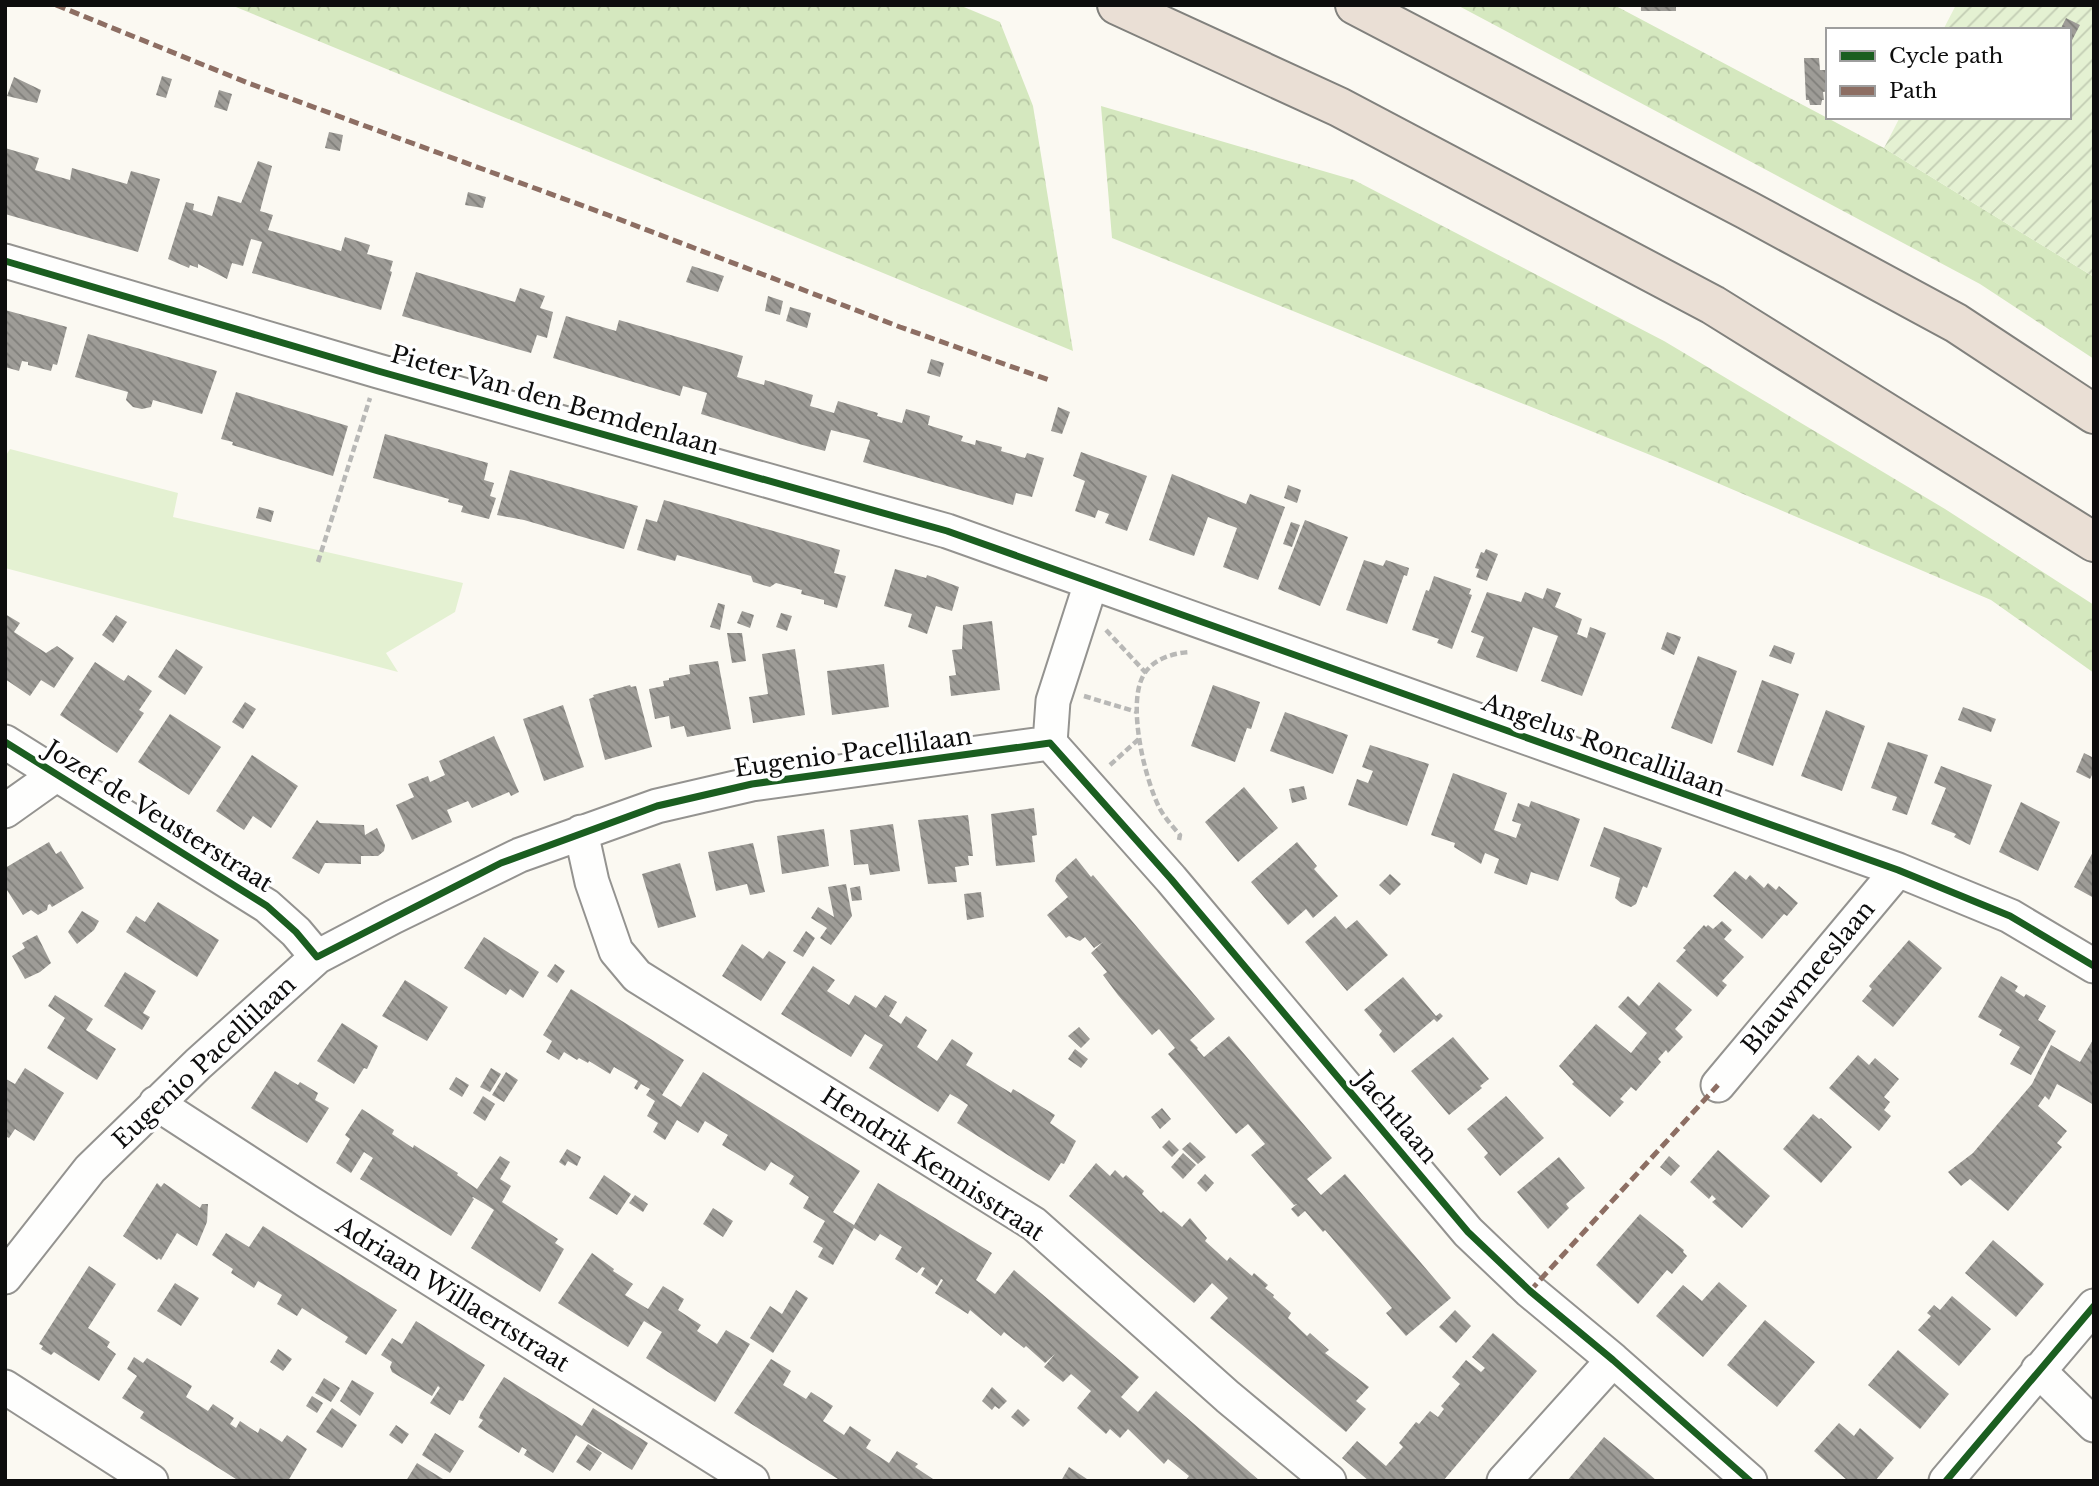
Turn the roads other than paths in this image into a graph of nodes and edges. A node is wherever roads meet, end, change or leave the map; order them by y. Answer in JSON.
{"nodes":[{"id":1,"x":1116,"y":5,"type":"edge"},
{"id":2,"x":1355,"y":5,"type":"edge"},
{"id":3,"x":5,"y":261,"type":"edge"},
{"id":4,"x":2094,"y":414,"type":"edge"},
{"id":5,"x":2094,"y":542,"type":"edge"},
{"id":6,"x":1088,"y":594,"type":"junction"},
{"id":7,"x":5,"y":742,"type":"edge"},
{"id":8,"x":1050,"y":743,"type":"junction"},
{"id":9,"x":57,"y":774,"type":"junction"},
{"id":10,"x":5,"y":811,"type":"edge"},
{"id":11,"x":580,"y":832,"type":"junction"},
{"id":12,"x":1898,"y":870,"type":"junction"},
{"id":13,"x":317,"y":957,"type":"junction"},
{"id":14,"x":2094,"y":966,"type":"edge"},
{"id":15,"x":1718,"y":1085,"type":"dead end"},
{"id":16,"x":156,"y":1103,"type":"junction"},
{"id":17,"x":5,"y":1277,"type":"edge"},
{"id":18,"x":2094,"y":1306,"type":"edge"},
{"id":19,"x":1613,"y":1360,"type":"junction"},
{"id":20,"x":2038,"y":1370,"type":"junction"},
{"id":21,"x":5,"y":1387,"type":"edge"},
{"id":22,"x":2094,"y":1425,"type":"edge"},
{"id":23,"x":151,"y":1481,"type":"edge"},
{"id":24,"x":752,"y":1481,"type":"edge"},
{"id":25,"x":1329,"y":1481,"type":"edge"},
{"id":26,"x":1504,"y":1481,"type":"edge"},
{"id":27,"x":1749,"y":1481,"type":"edge"},
{"id":28,"x":1946,"y":1481,"type":"edge"}],
"edges":[{"from":1,"to":5,"type":"highway"},
{"from":2,"to":4,"type":"highway"},
{"from":3,"to":6,"type":"street","name":"Pieter Van den Bemdenlaan"},
{"from":6,"to":8,"type":"street"},
{"from":6,"to":12,"type":"street","name":"Angelus Roncallilaan"},
{"from":7,"to":9,"type":"street","name":"Jozef de Veusterstraat"},
{"from":8,"to":11,"type":"street","name":"Eugenio Pacellilaan"},
{"from":8,"to":19,"type":"street","name":"Jachtlaan"},
{"from":9,"to":10,"type":"street"},
{"from":9,"to":13,"type":"street","name":"Jozef de Veusterstraat"},
{"from":11,"to":13,"type":"street","name":"Eugenio Pacellilaan"},
{"from":11,"to":25,"type":"street","name":"Hendrik Kennisstraat"},
{"from":12,"to":14,"type":"street","name":"Angelus Roncallilaan"},
{"from":12,"to":15,"type":"street","name":"Blauwmeeslaan"},
{"from":13,"to":16,"type":"street","name":"Eugenio Pacellilaan"},
{"from":16,"to":17,"type":"street","name":"Eugenio Pacellilaan"},
{"from":16,"to":24,"type":"street","name":"Adriaan Willaertstraat"},
{"from":18,"to":20,"type":"street"},
{"from":19,"to":26,"type":"street"},
{"from":19,"to":27,"type":"street","name":"Jachtlaan"},
{"from":20,"to":22,"type":"street"},
{"from":20,"to":28,"type":"street"},
{"from":21,"to":23,"type":"street"}]}
